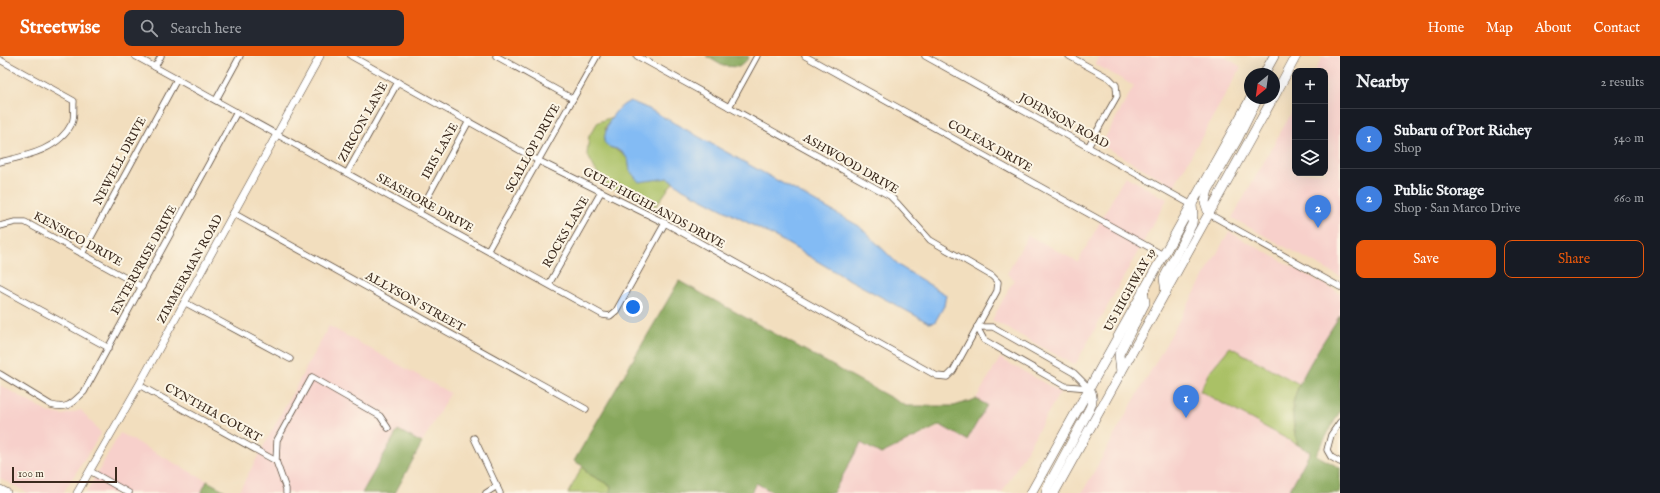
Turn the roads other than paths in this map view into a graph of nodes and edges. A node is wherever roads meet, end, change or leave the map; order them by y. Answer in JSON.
{"nodes":[{"id":1,"x":135,"y":56,"type":"edge"},
{"id":2,"x":161,"y":56,"type":"edge"},
{"id":3,"x":240,"y":56,"type":"edge"},
{"id":4,"x":320,"y":56,"type":"edge"},
{"id":5,"x":351,"y":56,"type":"edge"},
{"id":6,"x":496,"y":56,"type":"edge"},
{"id":7,"x":597,"y":56,"type":"edge"},
{"id":8,"x":637,"y":56,"type":"edge"},
{"id":9,"x":757,"y":56,"type":"edge"},
{"id":10,"x":805,"y":56,"type":"edge"},
{"id":11,"x":925,"y":56,"type":"edge"},
{"id":12,"x":1069,"y":56,"type":"edge"},
{"id":13,"x":1274,"y":56,"type":"edge"},
{"id":14,"x":1296,"y":56,"type":"edge"},
{"id":15,"x":0,"y":60,"type":"edge"},
{"id":16,"x":155,"y":67,"type":"junction"},
{"id":17,"x":1269,"y":68,"type":"edge"},
{"id":18,"x":177,"y":78,"type":"junction"},
{"id":19,"x":398,"y":82,"type":"junction"},
{"id":20,"x":1280,"y":86,"type":"edge"},
{"id":21,"x":573,"y":99,"type":"junction"},
{"id":22,"x":216,"y":100,"type":"junction"},
{"id":23,"x":1248,"y":104,"type":"edge"},
{"id":24,"x":1255,"y":104,"type":"edge"},
{"id":25,"x":1270,"y":104,"type":"edge"},
{"id":26,"x":729,"y":107,"type":"junction"},
{"id":27,"x":237,"y":112,"type":"junction"},
{"id":28,"x":469,"y":121,"type":"junction"},
{"id":29,"x":278,"y":134,"type":"junction"},
{"id":30,"x":1088,"y":147,"type":"junction"},
{"id":31,"x":539,"y":161,"type":"junction"},
{"id":32,"x":0,"y":162,"type":"edge"},
{"id":33,"x":347,"y":173,"type":"junction"},
{"id":34,"x":601,"y":192,"type":"junction"},
{"id":35,"x":1192,"y":205,"type":"junction"},
{"id":36,"x":233,"y":213,"type":"junction"},
{"id":37,"x":419,"y":213,"type":"junction"},
{"id":38,"x":1209,"y":214,"type":"junction"},
{"id":39,"x":664,"y":223,"type":"junction"},
{"id":40,"x":0,"y":226,"type":"edge"},
{"id":41,"x":488,"y":250,"type":"junction"},
{"id":42,"x":82,"y":254,"type":"junction"},
{"id":43,"x":1163,"y":255,"type":"junction"},
{"id":44,"x":549,"y":284,"type":"junction"},
{"id":45,"x":142,"y":287,"type":"junction"},
{"id":46,"x":1340,"y":287,"type":"edge"},
{"id":47,"x":0,"y":288,"type":"edge"},
{"id":48,"x":1143,"y":290,"type":"junction"},
{"id":49,"x":1166,"y":292,"type":"junction"},
{"id":50,"x":184,"y":302,"type":"junction"},
{"id":51,"x":977,"y":327,"type":"junction"},
{"id":52,"x":109,"y":348,"type":"junction"},
{"id":53,"x":290,"y":359,"type":"dead end"},
{"id":54,"x":1121,"y":372,"type":"junction"},
{"id":55,"x":0,"y":374,"type":"edge"},
{"id":56,"x":139,"y":385,"type":"junction"},
{"id":57,"x":1089,"y":388,"type":"junction"},
{"id":58,"x":586,"y":409,"type":"dead end"},
{"id":59,"x":1340,"y":422,"type":"edge"},
{"id":60,"x":388,"y":428,"type":"dead end"},
{"id":61,"x":474,"y":438,"type":"dead end"},
{"id":62,"x":276,"y":460,"type":"junction"},
{"id":63,"x":1340,"y":462,"type":"edge"},
{"id":64,"x":90,"y":471,"type":"junction"},
{"id":65,"x":497,"y":486,"type":"junction"},
{"id":66,"x":0,"y":490,"type":"edge"},
{"id":67,"x":6,"y":493,"type":"edge"},
{"id":68,"x":77,"y":493,"type":"edge"},
{"id":69,"x":129,"y":493,"type":"edge"},
{"id":70,"x":286,"y":493,"type":"edge"},
{"id":71,"x":486,"y":493,"type":"edge"},
{"id":72,"x":500,"y":493,"type":"edge"},
{"id":73,"x":1031,"y":493,"type":"edge"},
{"id":74,"x":1046,"y":493,"type":"edge"},
{"id":75,"x":1054,"y":493,"type":"edge"}],
"edges":[{"from":1,"to":16,"type":"street","name":"SEASHORE DRIVE"},
{"from":2,"to":16,"type":"street"},
{"from":3,"to":22,"type":"street"},
{"from":4,"to":29,"type":"street","name":"ZIMMERMAN ROAD"},
{"from":5,"to":19,"type":"street","name":"GULF HIGHLANDS DRIVE"},
{"from":6,"to":21,"type":"street"},
{"from":7,"to":21,"type":"street","name":"SCALLOP DRIVE"},
{"from":8,"to":26,"type":"street","name":"ASHWOOD DRIVE"},
{"from":9,"to":26,"type":"street"},
{"from":10,"to":43,"type":"street","name":"COLFAX DRIVE"},
{"from":11,"to":30,"type":"street","name":"JOHNSON ROAD"},
{"from":12,"to":30,"type":"street"},
{"from":13,"to":17,"type":"main road"},
{"from":14,"to":20,"type":"main road"},
{"from":15,"to":32,"type":"street"},
{"from":16,"to":18,"type":"street","name":"SEASHORE DRIVE"},
{"from":18,"to":22,"type":"street","name":"SEASHORE DRIVE"},
{"from":18,"to":42,"type":"street","name":"NEWELL DRIVE"},
{"from":19,"to":28,"type":"street","name":"GULF HIGHLANDS DRIVE"},
{"from":19,"to":33,"type":"street","name":"ZIRCON LANE"},
{"from":21,"to":31,"type":"street","name":"SCALLOP DRIVE"},
{"from":22,"to":27,"type":"street","name":"SEASHORE DRIVE"},
{"from":23,"to":35,"type":"main road","name":"US HIGHWAY 19"},
{"from":24,"to":38,"type":"main road"},
{"from":25,"to":38,"type":"main road"},
{"from":26,"to":51,"type":"street","name":"ASHWOOD DRIVE"},
{"from":27,"to":29,"type":"street","name":"SEASHORE DRIVE"},
{"from":27,"to":45,"type":"street","name":"ENTERPRISE DRIVE"},
{"from":28,"to":31,"type":"street","name":"GULF HIGHLANDS DRIVE"},
{"from":28,"to":37,"type":"street","name":"IBIS LANE"},
{"from":29,"to":33,"type":"street","name":"SEASHORE DRIVE"},
{"from":29,"to":36,"type":"street","name":"ZIMMERMAN ROAD"},
{"from":30,"to":35,"type":"street","name":"JOHNSON ROAD"},
{"from":31,"to":34,"type":"street","name":"GULF HIGHLANDS DRIVE"},
{"from":31,"to":41,"type":"street","name":"SCALLOP DRIVE"},
{"from":33,"to":37,"type":"street","name":"SEASHORE DRIVE"},
{"from":34,"to":39,"type":"street","name":"GULF HIGHLANDS DRIVE"},
{"from":34,"to":44,"type":"street","name":"ROCKS LANE"},
{"from":35,"to":43,"type":"main road","name":"US HIGHWAY 19"},
{"from":35,"to":49,"type":"main road"},
{"from":36,"to":50,"type":"street","name":"ZIMMERMAN ROAD"},
{"from":36,"to":58,"type":"street","name":"ALLYSON STREET"},
{"from":37,"to":41,"type":"street","name":"SEASHORE DRIVE"},
{"from":38,"to":46,"type":"street"},
{"from":38,"to":49,"type":"main road"},
{"from":39,"to":44,"type":"street","name":"SEASHORE DRIVE"},
{"from":39,"to":51,"type":"street","name":"GULF HIGHLANDS DRIVE"},
{"from":40,"to":42,"type":"street","name":"KENSICO DRIVE"},
{"from":41,"to":44,"type":"street","name":"SEASHORE DRIVE"},
{"from":42,"to":45,"type":"street","name":"KENSICO DRIVE"},
{"from":43,"to":48,"type":"main road","name":"US HIGHWAY 19"},
{"from":45,"to":52,"type":"street","name":"ENTERPRISE DRIVE"},
{"from":47,"to":52,"type":"street"},
{"from":48,"to":54,"type":"main road"},
{"from":48,"to":57,"type":"main road","name":"US HIGHWAY 19"},
{"from":49,"to":54,"type":"main road"},
{"from":50,"to":53,"type":"street"},
{"from":50,"to":56,"type":"street","name":"ZIMMERMAN ROAD"},
{"from":51,"to":57,"type":"street"},
{"from":51,"to":57,"type":"street"},
{"from":52,"to":55,"type":"street","name":"ENTERPRISE DRIVE"},
{"from":54,"to":75,"type":"main road"},
{"from":56,"to":62,"type":"street","name":"CYNTHIA COURT"},
{"from":56,"to":64,"type":"street","name":"ZIMMERMAN ROAD"},
{"from":57,"to":73,"type":"main road","name":"US HIGHWAY 19"},
{"from":57,"to":74,"type":"main road"},
{"from":59,"to":63,"type":"street"},
{"from":60,"to":62,"type":"street"},
{"from":61,"to":65,"type":"street"},
{"from":62,"to":70,"type":"street"},
{"from":64,"to":68,"type":"street","name":"ZIMMERMAN ROAD"},
{"from":64,"to":69,"type":"street"},
{"from":65,"to":71,"type":"street"},
{"from":65,"to":72,"type":"street"},
{"from":66,"to":67,"type":"main road"}]}
